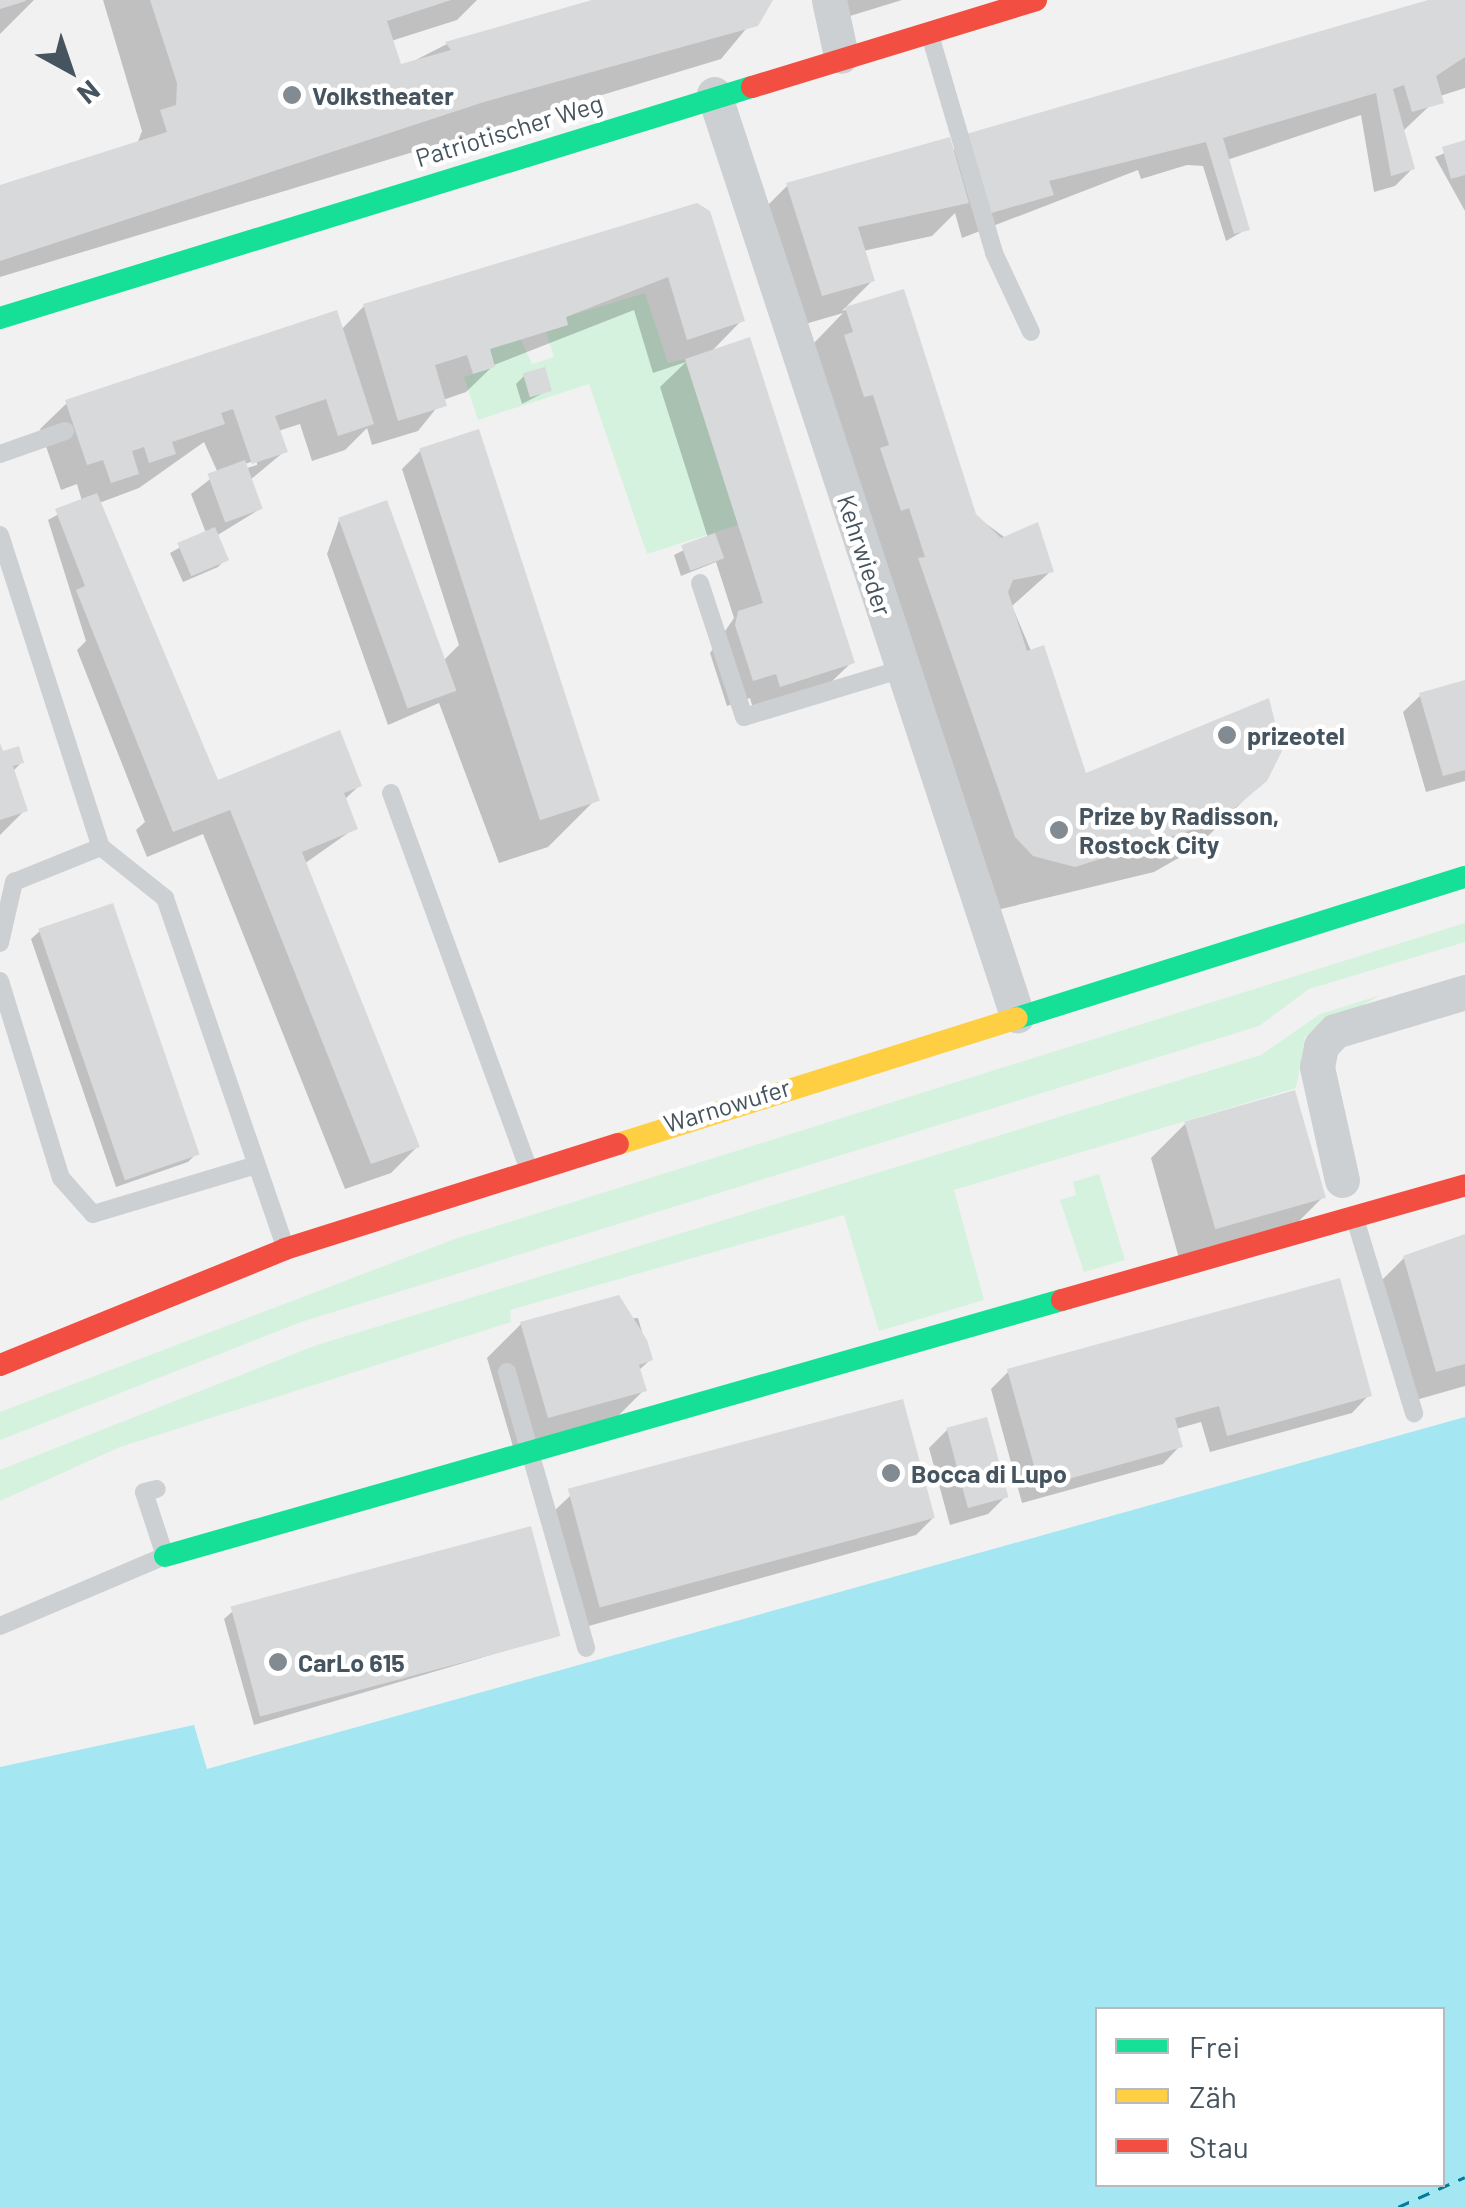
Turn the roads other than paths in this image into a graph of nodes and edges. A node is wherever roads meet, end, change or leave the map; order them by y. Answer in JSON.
{"nodes":[{"id":1,"x":829,"y":0,"type":"edge"},
{"id":2,"x":1036,"y":0,"type":"edge"},
{"id":3,"x":929,"y":31,"type":"junction"},
{"id":4,"x":841,"y":56,"type":"junction"},
{"id":5,"x":701,"y":98,"type":"junction"},
{"id":6,"x":0,"y":318,"type":"edge"},
{"id":7,"x":1031,"y":332,"type":"dead end"},
{"id":8,"x":65,"y":432,"type":"dead end"},
{"id":9,"x":0,"y":454,"type":"edge"},
{"id":10,"x":0,"y":535,"type":"edge"},
{"id":11,"x":700,"y":584,"type":"dead end"},
{"id":12,"x":902,"y":670,"type":"junction"},
{"id":13,"x":392,"y":793,"type":"dead end"},
{"id":14,"x":101,"y":848,"type":"junction"},
{"id":15,"x":1465,"y":877,"type":"edge"},
{"id":16,"x":0,"y":942,"type":"edge"},
{"id":17,"x":0,"y":982,"type":"edge"},
{"id":18,"x":1464,"y":998,"type":"edge"},
{"id":19,"x":1017,"y":1015,"type":"junction"},
{"id":20,"x":256,"y":1165,"type":"junction"},
{"id":21,"x":528,"y":1169,"type":"junction"},
{"id":22,"x":1342,"y":1180,"type":"dead end"},
{"id":23,"x":1465,"y":1185,"type":"edge"},
{"id":24,"x":1354,"y":1218,"type":"junction"},
{"id":25,"x":286,"y":1248,"type":"junction"},
{"id":26,"x":0,"y":1365,"type":"edge"},
{"id":27,"x":506,"y":1372,"type":"dead end"},
{"id":28,"x":1414,"y":1412,"type":"dead end"},
{"id":29,"x":531,"y":1458,"type":"junction"},
{"id":30,"x":157,"y":1488,"type":"dead end"},
{"id":31,"x":166,"y":1556,"type":"junction"},
{"id":32,"x":0,"y":1626,"type":"edge"},
{"id":33,"x":586,"y":1648,"type":"dead end"}],
"edges":[{"from":1,"to":4,"type":"street"},
{"from":2,"to":3,"type":"street","name":"Patriotischer Weg"},
{"from":3,"to":4,"type":"street","name":"Patriotischer Weg"},
{"from":3,"to":7,"type":"lane"},
{"from":4,"to":5,"type":"street","name":"Patriotischer Weg"},
{"from":5,"to":6,"type":"street","name":"Patriotischer Weg"},
{"from":5,"to":12,"type":"street","name":"Kehrwieder"},
{"from":8,"to":9,"type":"lane"},
{"from":10,"to":14,"type":"lane"},
{"from":11,"to":12,"type":"lane"},
{"from":12,"to":19,"type":"street","name":"Kehrwieder"},
{"from":13,"to":21,"type":"lane"},
{"from":14,"to":16,"type":"lane"},
{"from":14,"to":20,"type":"lane"},
{"from":15,"to":19,"type":"street","name":"Warnowufer"},
{"from":17,"to":20,"type":"lane"},
{"from":18,"to":22,"type":"street"},
{"from":19,"to":21,"type":"street","name":"Warnowufer"},
{"from":20,"to":25,"type":"lane"},
{"from":21,"to":25,"type":"street","name":"Warnowufer"},
{"from":23,"to":24,"type":"street"},
{"from":24,"to":28,"type":"lane"},
{"from":24,"to":29,"type":"street"},
{"from":25,"to":26,"type":"street","name":"Warnowufer"},
{"from":27,"to":29,"type":"lane"},
{"from":29,"to":31,"type":"street"},
{"from":29,"to":33,"type":"lane"},
{"from":30,"to":31,"type":"lane"},
{"from":31,"to":32,"type":"lane"}]}
